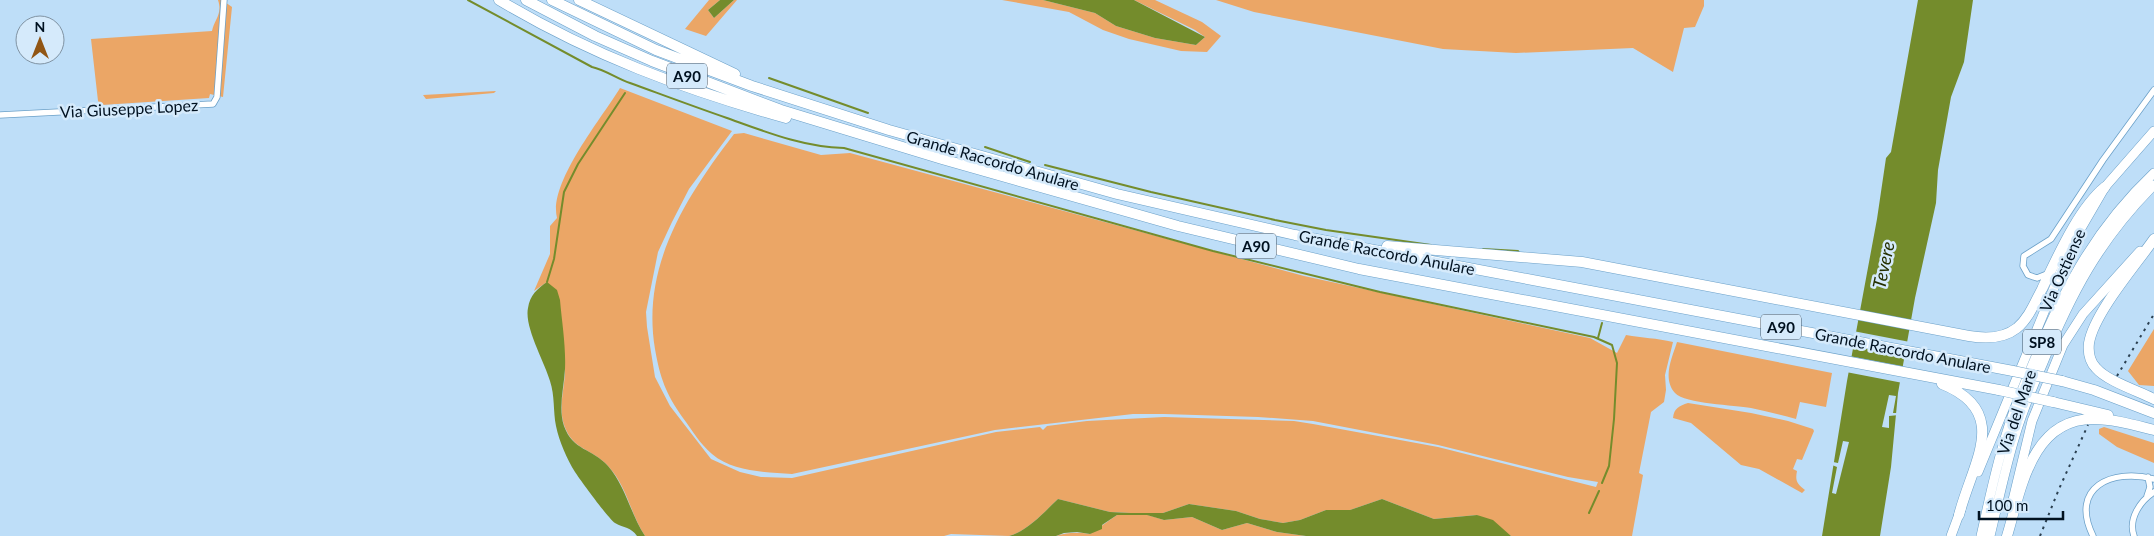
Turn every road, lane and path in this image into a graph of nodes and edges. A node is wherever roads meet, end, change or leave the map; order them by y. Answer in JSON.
{"nodes":[{"id":1,"x":224,"y":0,"type":"edge"},
{"id":2,"x":499,"y":0,"type":"edge"},
{"id":3,"x":526,"y":0,"type":"edge"},
{"id":4,"x":552,"y":0,"type":"edge"},
{"id":5,"x":579,"y":0,"type":"edge"},
{"id":6,"x":2154,"y":90,"type":"edge"},
{"id":7,"x":774,"y":94,"type":"junction"},
{"id":8,"x":0,"y":115,"type":"edge"},
{"id":9,"x":2154,"y":131,"type":"edge"},
{"id":10,"x":855,"y":134,"type":"junction"},
{"id":11,"x":2154,"y":173,"type":"edge"},
{"id":12,"x":2154,"y":185,"type":"edge"},
{"id":13,"x":2104,"y":187,"type":"junction"},
{"id":14,"x":2154,"y":238,"type":"edge"},
{"id":15,"x":1341,"y":244,"type":"junction"},
{"id":16,"x":2049,"y":273,"type":"junction"},
{"id":17,"x":1915,"y":374,"type":"junction"},
{"id":18,"x":2154,"y":398,"type":"edge"},
{"id":19,"x":2154,"y":412,"type":"edge"},
{"id":20,"x":2154,"y":429,"type":"edge"},
{"id":21,"x":2151,"y":478,"type":"edge"},
{"id":22,"x":2154,"y":492,"type":"edge"},
{"id":23,"x":2147,"y":496,"type":"junction"},
{"id":24,"x":1959,"y":514,"type":"junction"},
{"id":25,"x":1951,"y":536,"type":"edge"},
{"id":26,"x":1981,"y":536,"type":"edge"},
{"id":27,"x":1990,"y":536,"type":"edge"},
{"id":28,"x":2006,"y":536,"type":"edge"},
{"id":29,"x":2093,"y":536,"type":"edge"},
{"id":30,"x":2134,"y":536,"type":"edge"}],
"edges":[{"from":1,"to":8,"type":"street","name":"Via Giuseppe Lopez"},
{"from":2,"to":10,"type":"highway","name":"Grande Raccordo Anulare"},
{"from":3,"to":10,"type":"highway","name":"Grande Raccordo Anulare","number":"A90"},
{"from":4,"to":7,"type":"highway","name":"Grande Raccordo Anulare","number":"A90"},
{"from":5,"to":7,"type":"highway"},
{"from":6,"to":16,"type":"street"},
{"from":7,"to":15,"type":"highway","name":"Grande Raccordo Anulare","number":"A90"},
{"from":9,"to":13,"type":"main road","name":"Via Ostiense"},
{"from":10,"to":17,"type":"highway","name":"Grande Raccordo Anulare","number":"A90"},
{"from":11,"to":26,"type":"main road","name":"Via del Mare","number":"SP8"},
{"from":12,"to":27,"type":"main road","name":"Via del Mare","number":"SP8"},
{"from":13,"to":16,"type":"highway"},
{"from":13,"to":24,"type":"main road","name":"Via Ostiense"},
{"from":14,"to":18,"type":"highway"},
{"from":14,"to":28,"type":"main road","name":"Via Ostiense"},
{"from":15,"to":16,"type":"highway"},
{"from":15,"to":19,"type":"highway","name":"Grande Raccordo Anulare","number":"A90","bridge":true},
{"from":17,"to":20,"type":"highway","name":"Grande Raccordo Anulare","number":"A90","bridge":true},
{"from":17,"to":24,"type":"highway"},
{"from":20,"to":28,"type":"highway"},
{"from":21,"to":23,"type":"street"},
{"from":21,"to":29,"type":"street"},
{"from":22,"to":23,"type":"street"},
{"from":23,"to":30,"type":"street"},
{"from":24,"to":25,"type":"main road","name":"Via Ostiense"}]}
